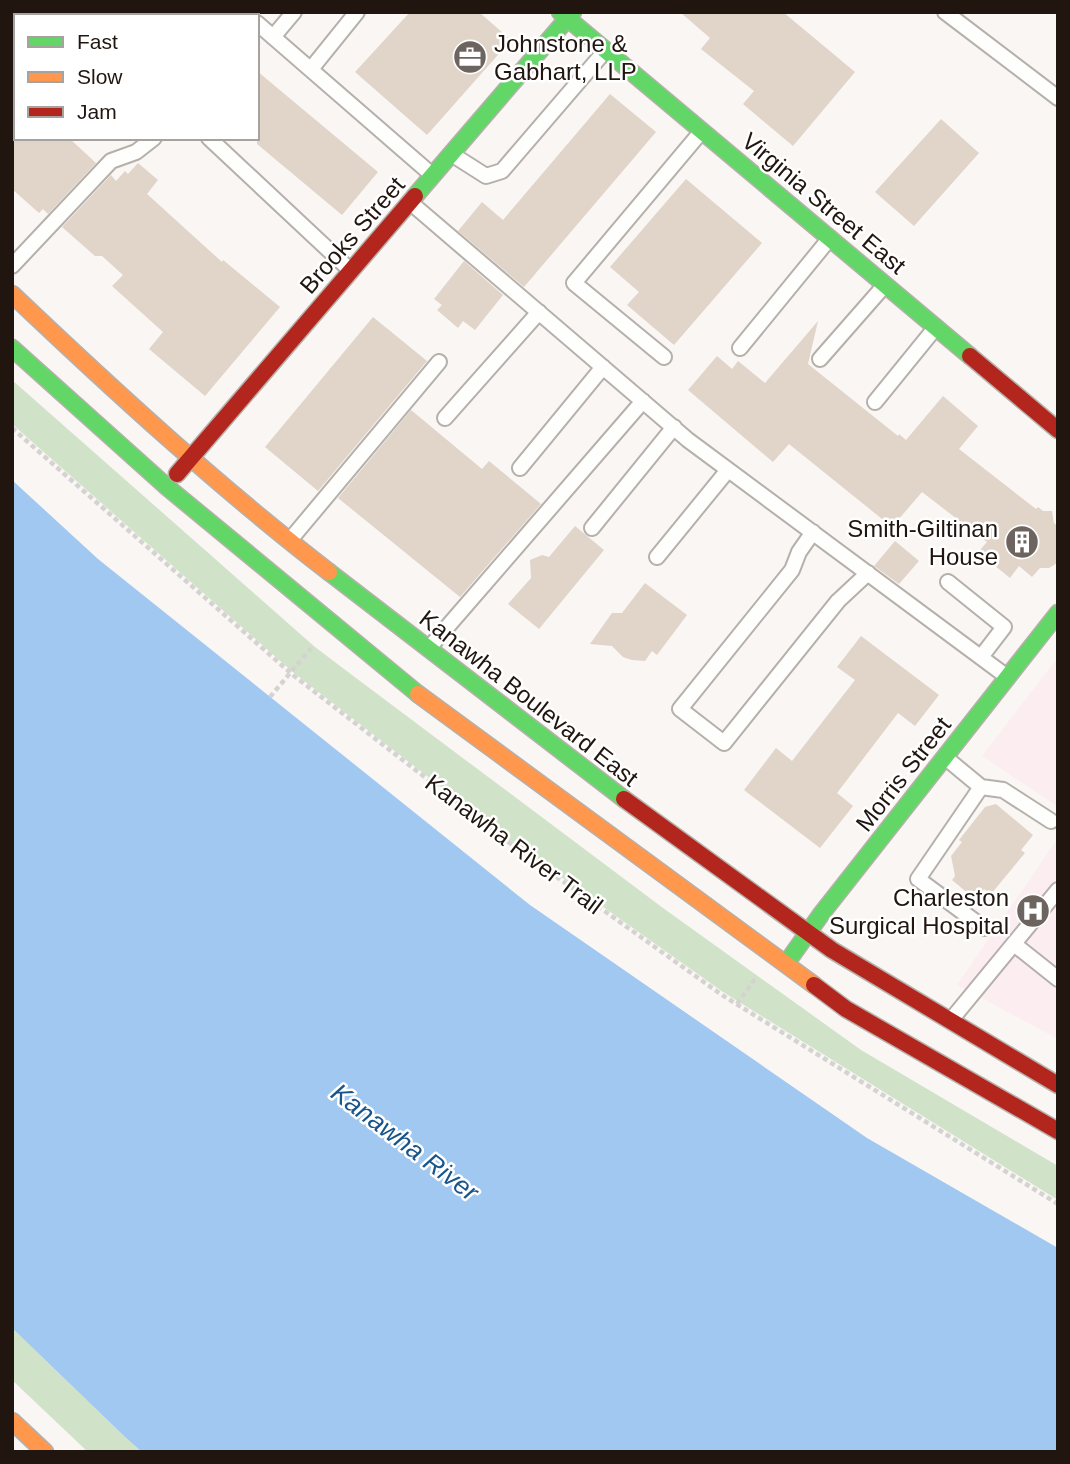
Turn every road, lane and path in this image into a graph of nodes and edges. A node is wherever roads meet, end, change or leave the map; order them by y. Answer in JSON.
{"nodes":[{"id":1,"x":294,"y":12,"type":"edge"},
{"id":2,"x":357,"y":12,"type":"edge"},
{"id":3,"x":945,"y":12,"type":"edge"},
{"id":4,"x":567,"y":14,"type":"edge"},
{"id":5,"x":259,"y":25,"type":"edge"},
{"id":6,"x":273,"y":37,"type":"junction"},
{"id":7,"x":606,"y":50,"type":"junction"},
{"id":8,"x":311,"y":69,"type":"junction"},
{"id":9,"x":1058,"y":98,"type":"edge"},
{"id":10,"x":702,"y":131,"type":"junction"},
{"id":11,"x":151,"y":140,"type":"edge"},
{"id":12,"x":211,"y":140,"type":"edge"},
{"id":13,"x":451,"y":154,"type":"junction"},
{"id":14,"x":433,"y":176,"type":"junction"},
{"id":15,"x":410,"y":202,"type":"junction"},
{"id":16,"x":830,"y":238,"type":"junction"},
{"id":17,"x":12,"y":266,"type":"edge"},
{"id":18,"x":351,"y":271,"type":"junction"},
{"id":19,"x":885,"y":285,"type":"junction"},
{"id":20,"x":12,"y":294,"type":"edge"},
{"id":21,"x":539,"y":312,"type":"junction"},
{"id":22,"x":936,"y":327,"type":"junction"},
{"id":23,"x":12,"y":348,"type":"edge"},
{"id":24,"x":740,"y":348,"type":"dead end"},
{"id":25,"x":664,"y":357,"type":"dead end"},
{"id":26,"x":820,"y":359,"type":"dead end"},
{"id":27,"x":439,"y":362,"type":"dead end"},
{"id":28,"x":603,"y":367,"type":"junction"},
{"id":29,"x":643,"y":401,"type":"junction"},
{"id":30,"x":875,"y":402,"type":"dead end"},
{"id":31,"x":445,"y":418,"type":"dead end"},
{"id":32,"x":12,"y":428,"type":"edge"},
{"id":33,"x":674,"y":428,"type":"junction"},
{"id":34,"x":1058,"y":430,"type":"edge"},
{"id":35,"x":192,"y":456,"type":"junction"},
{"id":36,"x":520,"y":468,"type":"dead end"},
{"id":37,"x":728,"y":470,"type":"junction"},
{"id":38,"x":167,"y":487,"type":"junction"},
{"id":39,"x":592,"y":528,"type":"dead end"},
{"id":40,"x":813,"y":532,"type":"junction"},
{"id":41,"x":289,"y":541,"type":"junction"},
{"id":42,"x":657,"y":557,"type":"dead end"},
{"id":43,"x":868,"y":573,"type":"junction"},
{"id":44,"x":948,"y":582,"type":"dead end"},
{"id":45,"x":1058,"y":613,"type":"edge"},
{"id":46,"x":318,"y":639,"type":"dead end"},
{"id":47,"x":428,"y":649,"type":"junction"},
{"id":48,"x":981,"y":657,"type":"junction"},
{"id":49,"x":290,"y":673,"type":"junction"},
{"id":50,"x":1008,"y":677,"type":"junction"},
{"id":51,"x":270,"y":697,"type":"dead end"},
{"id":52,"x":945,"y":757,"type":"junction"},
{"id":53,"x":981,"y":787,"type":"junction"},
{"id":54,"x":1051,"y":821,"type":"dead end"},
{"id":55,"x":1058,"y":890,"type":"edge"},
{"id":56,"x":984,"y":928,"type":"dead end"},
{"id":57,"x":807,"y":933,"type":"junction"},
{"id":58,"x":1014,"y":944,"type":"junction"},
{"id":59,"x":786,"y":965,"type":"junction"},
{"id":60,"x":762,"y":970,"type":"dead end"},
{"id":61,"x":1058,"y":979,"type":"edge"},
{"id":62,"x":737,"y":1004,"type":"junction"},
{"id":63,"x":951,"y":1021,"type":"junction"},
{"id":64,"x":1058,"y":1085,"type":"edge"},
{"id":65,"x":1058,"y":1131,"type":"edge"},
{"id":66,"x":1058,"y":1204,"type":"edge"},
{"id":67,"x":12,"y":1421,"type":"edge"},
{"id":68,"x":45,"y":1452,"type":"edge"}],
"edges":[{"from":1,"to":6,"type":"lane"},
{"from":2,"to":8,"type":"lane"},
{"from":3,"to":9,"type":"lane"},
{"from":4,"to":7,"type":"main road","name":"Virginia Street East"},
{"from":4,"to":13,"type":"main road","name":"Brooks Street"},
{"from":5,"to":6,"type":"lane"},
{"from":6,"to":8,"type":"lane"},
{"from":7,"to":10,"type":"main road","name":"Virginia Street East"},
{"from":7,"to":13,"type":"lane"},
{"from":8,"to":14,"type":"lane"},
{"from":10,"to":16,"type":"main road","name":"Virginia Street East"},
{"from":10,"to":25,"type":"lane"},
{"from":11,"to":17,"type":"lane"},
{"from":12,"to":18,"type":"lane"},
{"from":13,"to":14,"type":"main road","name":"Brooks Street"},
{"from":14,"to":15,"type":"main road","name":"Brooks Street"},
{"from":15,"to":18,"type":"main road","name":"Brooks Street"},
{"from":15,"to":21,"type":"lane"},
{"from":16,"to":19,"type":"main road","name":"Virginia Street East"},
{"from":16,"to":24,"type":"lane"},
{"from":18,"to":35,"type":"main road","name":"Brooks Street"},
{"from":19,"to":22,"type":"main road","name":"Virginia Street East"},
{"from":19,"to":26,"type":"lane"},
{"from":20,"to":35,"type":"main road","name":"Kanawha Boulevard East"},
{"from":21,"to":28,"type":"lane"},
{"from":21,"to":31,"type":"lane"},
{"from":22,"to":30,"type":"lane"},
{"from":22,"to":34,"type":"main road","name":"Virginia Street East"},
{"from":23,"to":38,"type":"main road"},
{"from":27,"to":41,"type":"lane"},
{"from":28,"to":29,"type":"lane"},
{"from":28,"to":36,"type":"lane"},
{"from":29,"to":33,"type":"lane"},
{"from":29,"to":47,"type":"lane"},
{"from":32,"to":49,"type":"path","name":"Kanawha River Trail"},
{"from":33,"to":37,"type":"lane"},
{"from":33,"to":39,"type":"lane"},
{"from":35,"to":38,"type":"main road","name":"Brooks Street"},
{"from":35,"to":41,"type":"main road","name":"Kanawha Boulevard East"},
{"from":37,"to":40,"type":"lane"},
{"from":37,"to":42,"type":"lane"},
{"from":38,"to":59,"type":"main road"},
{"from":40,"to":43,"type":"lane"},
{"from":40,"to":43,"type":"lane"},
{"from":41,"to":47,"type":"main road","name":"Kanawha Boulevard East"},
{"from":43,"to":48,"type":"lane"},
{"from":44,"to":48,"type":"lane"},
{"from":45,"to":50,"type":"main road","name":"Morris Street"},
{"from":46,"to":49,"type":"path"},
{"from":47,"to":57,"type":"main road","name":"Kanawha Boulevard East"},
{"from":48,"to":50,"type":"lane"},
{"from":49,"to":51,"type":"path"},
{"from":49,"to":62,"type":"path","name":"Kanawha River Trail"},
{"from":50,"to":52,"type":"main road","name":"Morris Street"},
{"from":52,"to":53,"type":"lane"},
{"from":52,"to":57,"type":"main road","name":"Morris Street"},
{"from":53,"to":54,"type":"lane"},
{"from":53,"to":56,"type":"lane"},
{"from":55,"to":58,"type":"lane"},
{"from":57,"to":59,"type":"main road","name":"Morris Street"},
{"from":57,"to":63,"type":"main road","name":"Kanawha Boulevard East"},
{"from":58,"to":61,"type":"lane"},
{"from":58,"to":63,"type":"lane"},
{"from":59,"to":65,"type":"main road"},
{"from":60,"to":62,"type":"path"},
{"from":62,"to":66,"type":"path","name":"Kanawha River Trail"},
{"from":63,"to":64,"type":"main road","name":"Kanawha Boulevard East"},
{"from":67,"to":68,"type":"main road"}]}
